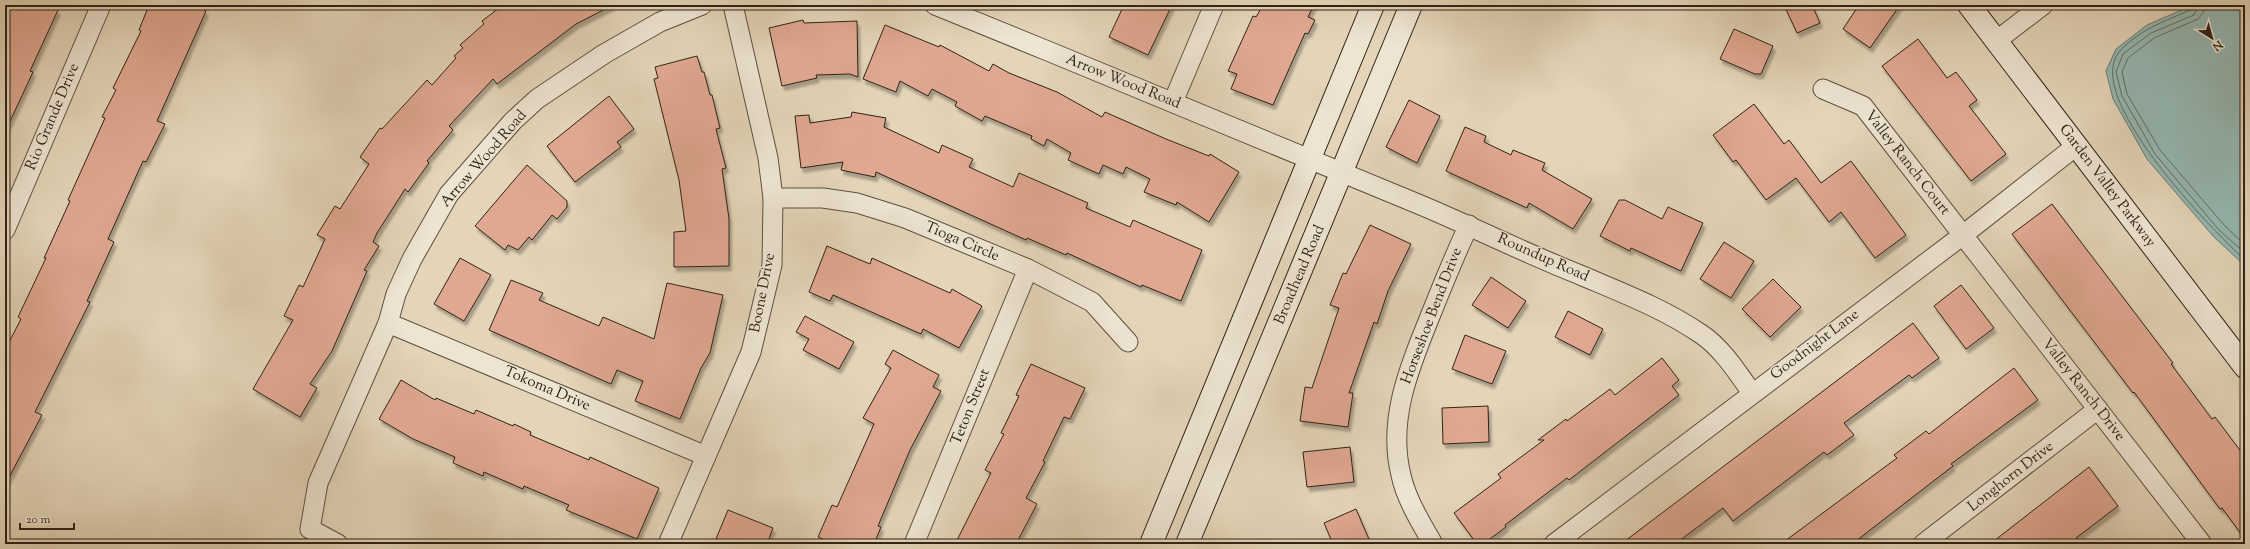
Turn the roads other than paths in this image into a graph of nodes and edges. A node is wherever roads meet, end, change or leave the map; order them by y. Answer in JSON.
{"nodes":[{"id":1,"x":101,"y":5,"type":"edge"},
{"id":2,"x":702,"y":5,"type":"edge"},
{"id":3,"x":733,"y":5,"type":"edge"},
{"id":4,"x":935,"y":5,"type":"edge"},
{"id":5,"x":1214,"y":5,"type":"edge"},
{"id":6,"x":1373,"y":5,"type":"edge"},
{"id":7,"x":1411,"y":5,"type":"edge"},
{"id":8,"x":1968,"y":5,"type":"edge"},
{"id":9,"x":2043,"y":5,"type":"edge"},
{"id":10,"x":1996,"y":41,"type":"junction"},
{"id":11,"x":1823,"y":90,"type":"dead end"},
{"id":12,"x":1173,"y":102,"type":"junction"},
{"id":13,"x":2076,"y":146,"type":"junction"},
{"id":14,"x":1310,"y":158,"type":"junction"},
{"id":15,"x":1343,"y":173,"type":"junction"},
{"id":16,"x":773,"y":198,"type":"junction"},
{"id":17,"x":1469,"y":225,"type":"junction"},
{"id":18,"x":5,"y":230,"type":"edge"},
{"id":19,"x":1963,"y":235,"type":"junction"},
{"id":20,"x":1028,"y":269,"type":"junction"},
{"id":21,"x":388,"y":323,"type":"junction"},
{"id":22,"x":1128,"y":342,"type":"dead end"},
{"id":23,"x":2245,"y":367,"type":"edge"},
{"id":24,"x":1752,"y":392,"type":"junction"},
{"id":25,"x":2098,"y":409,"type":"junction"},
{"id":26,"x":706,"y":456,"type":"junction"},
{"id":27,"x":338,"y":544,"type":"edge"},
{"id":28,"x":668,"y":544,"type":"edge"},
{"id":29,"x":914,"y":544,"type":"edge"},
{"id":30,"x":1151,"y":544,"type":"edge"},
{"id":31,"x":1187,"y":544,"type":"edge"},
{"id":32,"x":1432,"y":544,"type":"edge"},
{"id":33,"x":1554,"y":544,"type":"edge"},
{"id":34,"x":1923,"y":544,"type":"edge"},
{"id":35,"x":2202,"y":544,"type":"edge"}],
"edges":[{"from":1,"to":18,"type":"street","name":"Rio Grande Drive"},
{"from":2,"to":21,"type":"street","name":"Arrow Wood Road"},
{"from":3,"to":16,"type":"street","name":"Boone Drive"},
{"from":4,"to":12,"type":"street","name":"Arrow Wood Road"},
{"from":5,"to":12,"type":"street"},
{"from":6,"to":14,"type":"street"},
{"from":7,"to":15,"type":"street","name":"Broadhead Road"},
{"from":8,"to":10,"type":"street","name":"Garden Valley Parkway"},
{"from":9,"to":10,"type":"street"},
{"from":10,"to":13,"type":"street","name":"Garden Valley Parkway"},
{"from":11,"to":19,"type":"street","name":"Valley Ranch Court"},
{"from":12,"to":14,"type":"street","name":"Arrow Wood Road"},
{"from":13,"to":19,"type":"street","name":"Goodnight Lane"},
{"from":13,"to":23,"type":"street","name":"Garden Valley Parkway"},
{"from":14,"to":15,"type":"street","name":"Roundup Road"},
{"from":14,"to":30,"type":"street"},
{"from":15,"to":17,"type":"street","name":"Roundup Road"},
{"from":15,"to":31,"type":"street","name":"Broadhead Road"},
{"from":16,"to":20,"type":"street","name":"Tioga Circle"},
{"from":16,"to":26,"type":"street","name":"Boone Drive"},
{"from":17,"to":24,"type":"street","name":"Roundup Road"},
{"from":17,"to":32,"type":"street","name":"Horseshoe Bend Drive"},
{"from":19,"to":24,"type":"street","name":"Goodnight Lane"},
{"from":19,"to":25,"type":"street","name":"Valley Ranch Drive"},
{"from":20,"to":22,"type":"street","name":"Tioga Circle"},
{"from":20,"to":29,"type":"street","name":"Teton Street"},
{"from":21,"to":26,"type":"street","name":"Tokoma Drive"},
{"from":21,"to":27,"type":"street","name":"Arrow Wood Road"},
{"from":24,"to":33,"type":"street","name":"Goodnight Lane"},
{"from":25,"to":34,"type":"street","name":"Longhorn Drive"},
{"from":25,"to":35,"type":"street","name":"Valley Ranch Drive"},
{"from":26,"to":28,"type":"street","name":"Boone Drive"}]}
